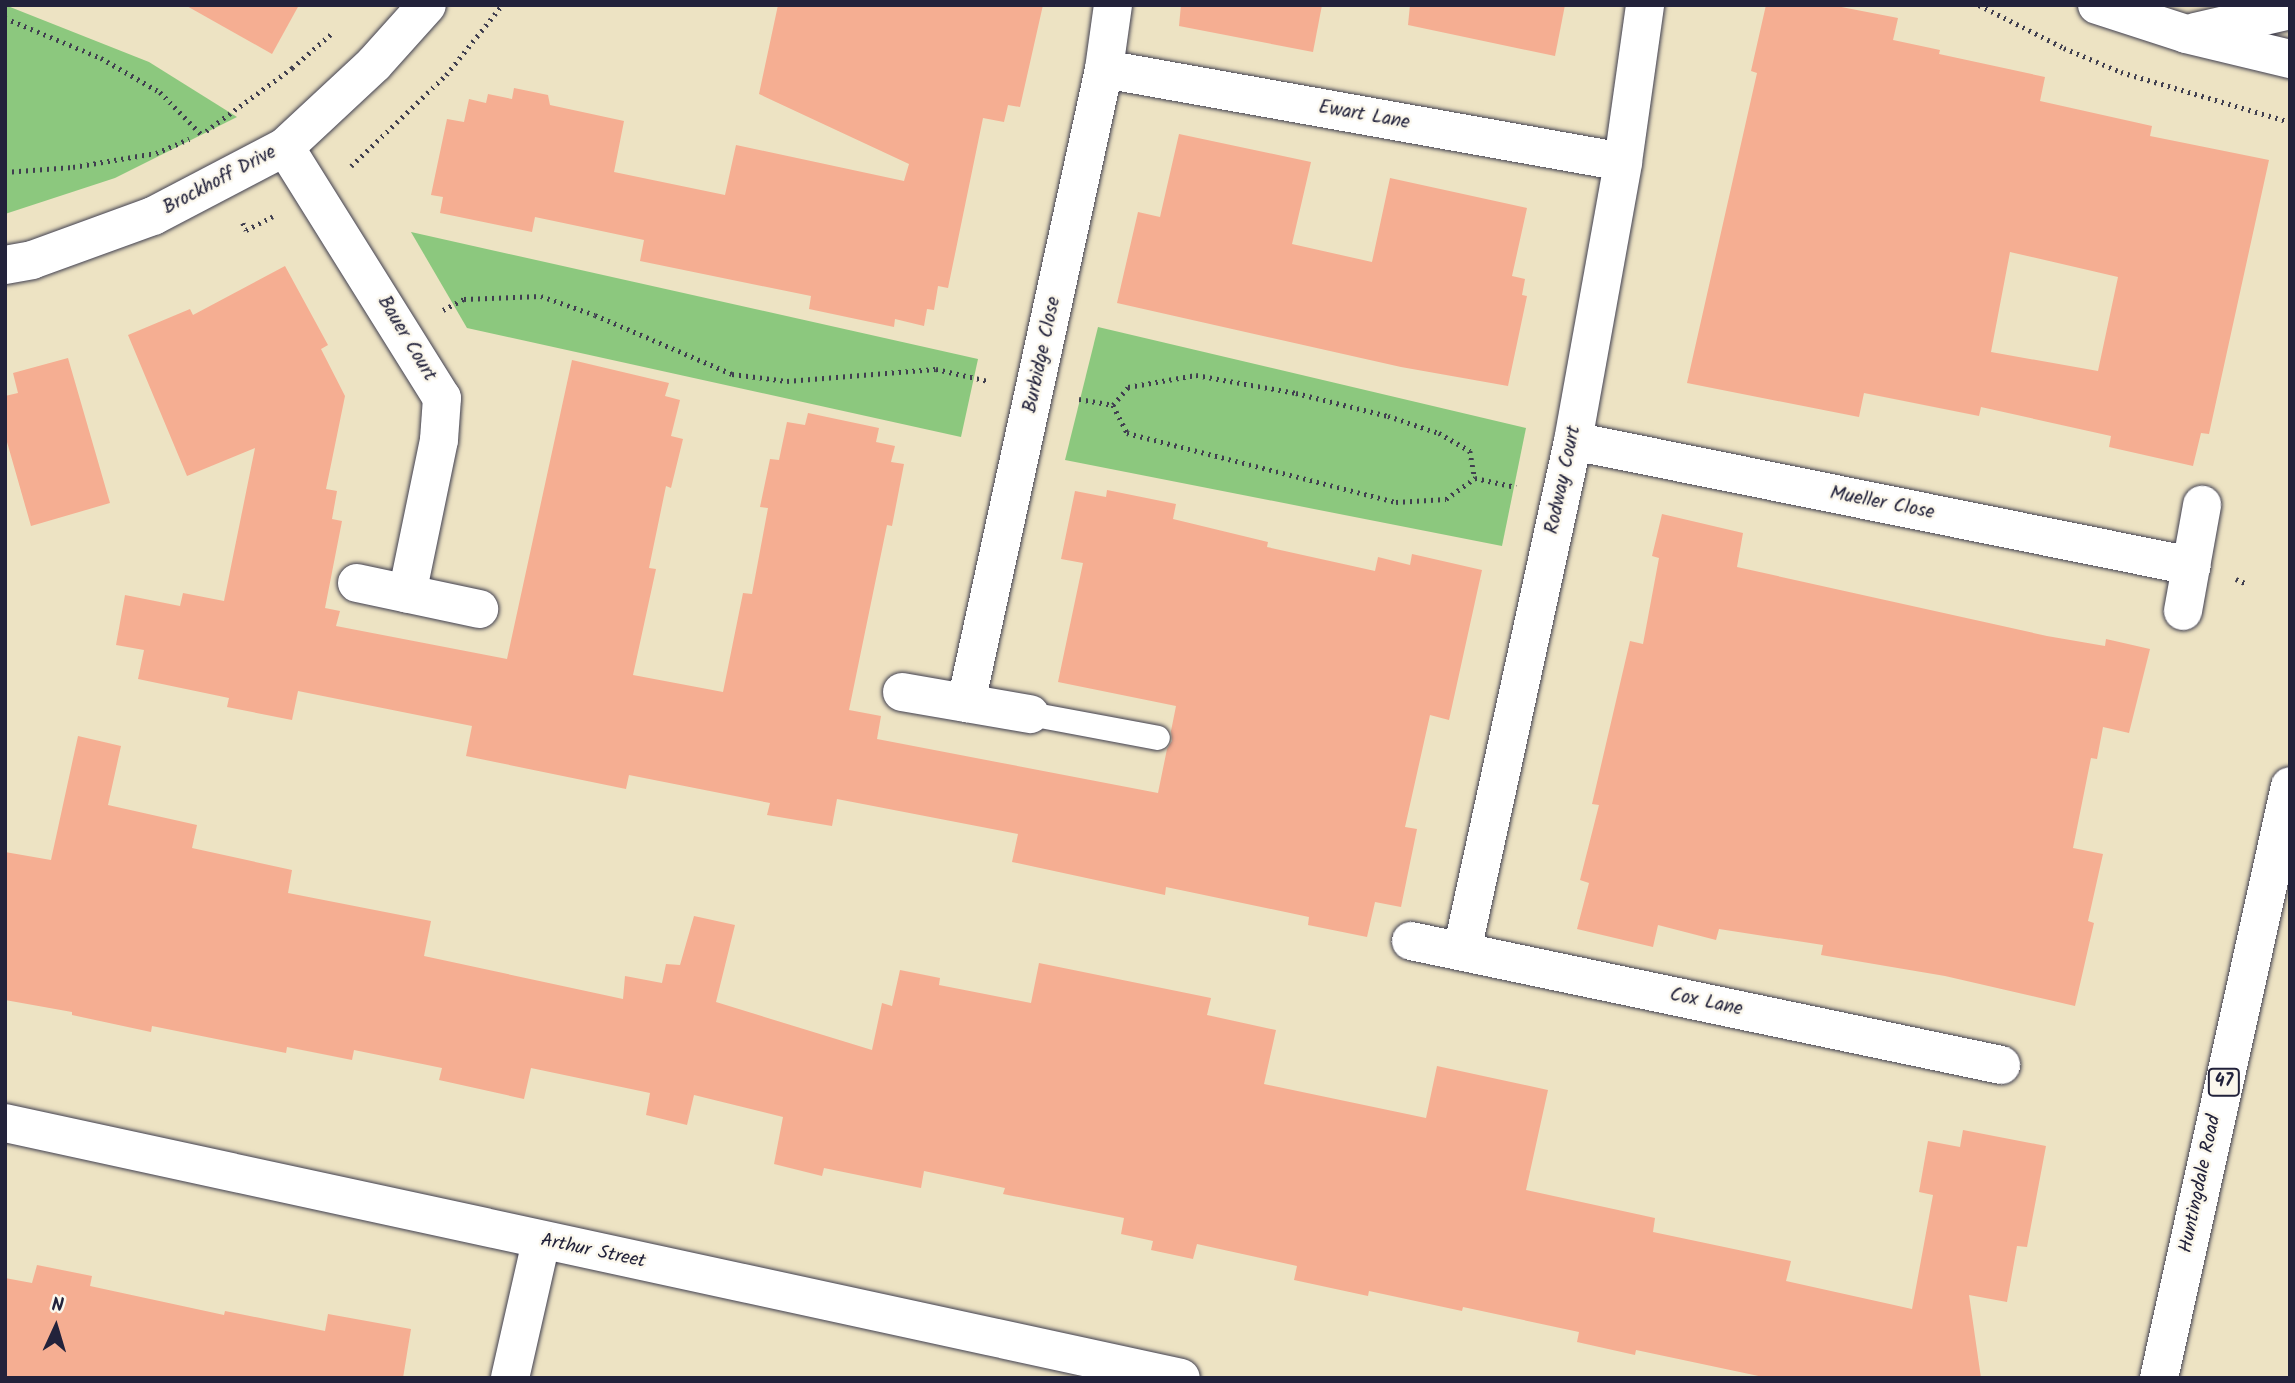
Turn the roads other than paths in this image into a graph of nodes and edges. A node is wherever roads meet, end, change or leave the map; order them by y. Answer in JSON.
{"nodes":[{"id":1,"x":427,"y":5,"type":"edge"},
{"id":2,"x":1113,"y":5,"type":"edge"},
{"id":3,"x":1645,"y":5,"type":"edge"},
{"id":4,"x":2097,"y":5,"type":"edge"},
{"id":5,"x":2290,"y":10,"type":"edge"},
{"id":6,"x":2186,"y":34,"type":"junction"},
{"id":7,"x":2290,"y":59,"type":"edge"},
{"id":8,"x":1104,"y":69,"type":"junction"},
{"id":9,"x":285,"y":147,"type":"junction"},
{"id":10,"x":1623,"y":162,"type":"junction"},
{"id":11,"x":5,"y":265,"type":"edge"},
{"id":12,"x":1573,"y":441,"type":"junction"},
{"id":13,"x":2202,"y":505,"type":"dead end"},
{"id":14,"x":2191,"y":566,"type":"junction"},
{"id":15,"x":357,"y":583,"type":"dead end"},
{"id":16,"x":407,"y":594,"type":"junction"},
{"id":17,"x":479,"y":609,"type":"dead end"},
{"id":18,"x":2183,"y":611,"type":"dead end"},
{"id":19,"x":902,"y":692,"type":"dead end"},
{"id":20,"x":966,"y":703,"type":"junction"},
{"id":21,"x":1030,"y":714,"type":"joint"},
{"id":22,"x":1158,"y":738,"type":"dead end"},
{"id":23,"x":2290,"y":786,"type":"edge"},
{"id":24,"x":1411,"y":940,"type":"dead end"},
{"id":25,"x":1462,"y":951,"type":"junction"},
{"id":26,"x":2000,"y":1065,"type":"dead end"},
{"id":27,"x":5,"y":1123,"type":"edge"},
{"id":28,"x":541,"y":1241,"type":"junction"},
{"id":29,"x":510,"y":1378,"type":"edge"},
{"id":30,"x":1181,"y":1378,"type":"edge"},
{"id":31,"x":2159,"y":1378,"type":"edge"}],
"edges":[{"from":1,"to":9,"type":"street","name":"Brockhoff Drive"},
{"from":2,"to":8,"type":"street","name":"Burbidge Close"},
{"from":3,"to":10,"type":"street","name":"Rodway Court"},
{"from":4,"to":6,"type":"street"},
{"from":5,"to":6,"type":"street"},
{"from":6,"to":7,"type":"street"},
{"from":8,"to":10,"type":"street","name":"Ewart Lane"},
{"from":8,"to":20,"type":"street","name":"Burbidge Close"},
{"from":9,"to":11,"type":"street","name":"Brockhoff Drive"},
{"from":9,"to":16,"type":"street","name":"Bauer Court"},
{"from":10,"to":12,"type":"street","name":"Rodway Court"},
{"from":12,"to":14,"type":"street","name":"Mueller Close"},
{"from":12,"to":25,"type":"street","name":"Rodway Court"},
{"from":13,"to":14,"type":"street"},
{"from":14,"to":18,"type":"street"},
{"from":15,"to":16,"type":"street"},
{"from":16,"to":17,"type":"street"},
{"from":19,"to":20,"type":"street"},
{"from":20,"to":21,"type":"street"},
{"from":21,"to":22,"type":"lane"},
{"from":23,"to":31,"type":"street","name":"Huntingdale Road","number":"47"},
{"from":24,"to":25,"type":"street","name":"Cox Lane"},
{"from":25,"to":26,"type":"street","name":"Cox Lane"},
{"from":27,"to":28,"type":"street","name":"Arthur Street"},
{"from":28,"to":29,"type":"street"},
{"from":28,"to":30,"type":"street","name":"Arthur Street"}]}
